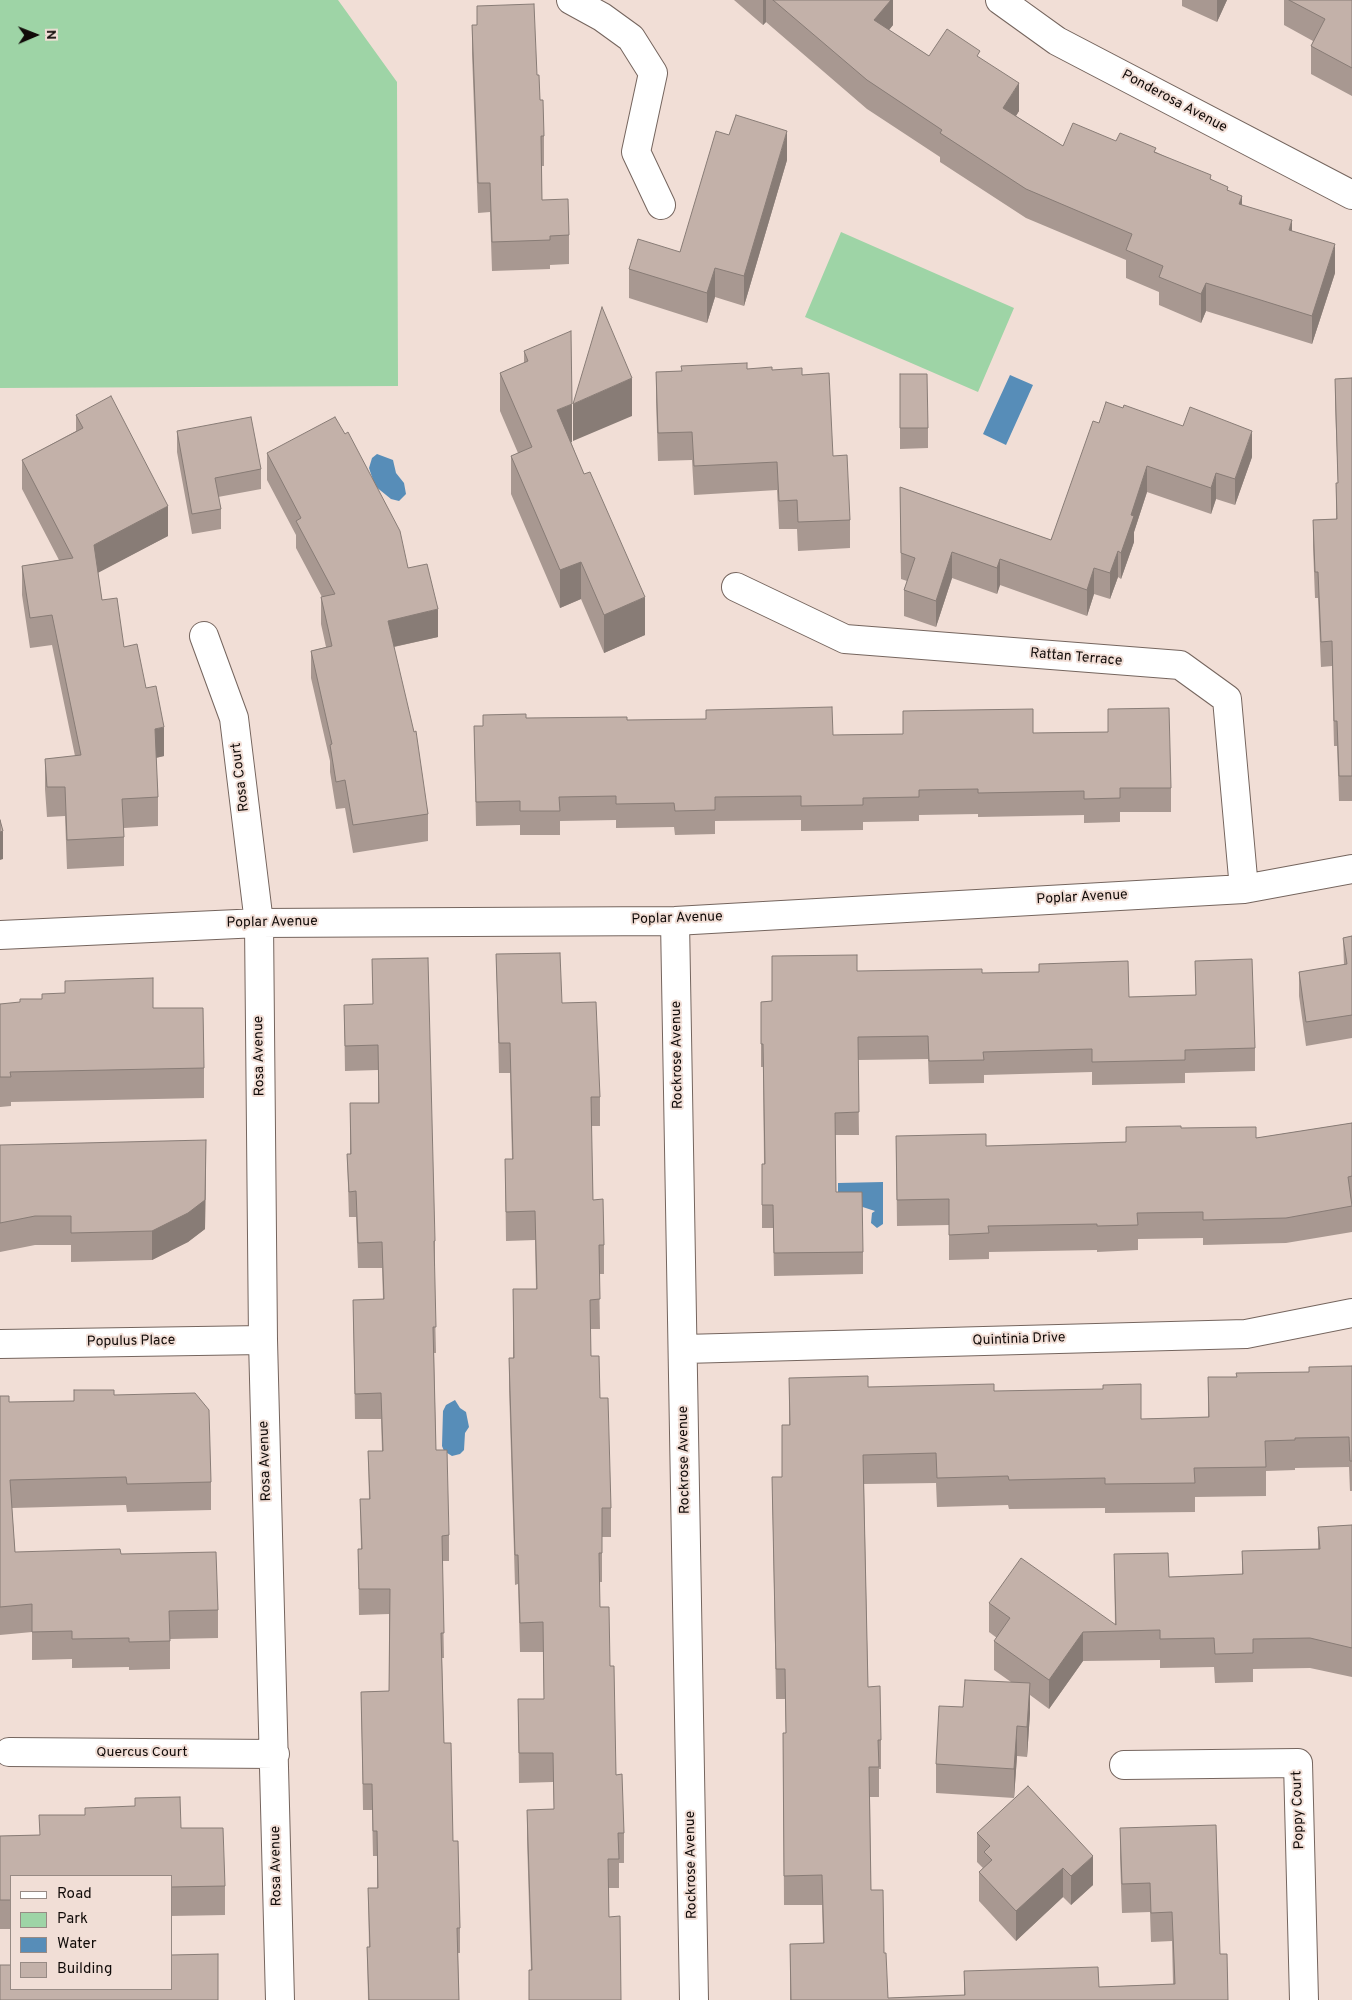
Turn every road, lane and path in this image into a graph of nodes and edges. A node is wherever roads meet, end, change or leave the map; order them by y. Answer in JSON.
{"nodes":[{"id":1,"x":571,"y":0,"type":"edge"},
{"id":2,"x":1000,"y":0,"type":"edge"},
{"id":3,"x":1352,"y":195,"type":"edge"},
{"id":4,"x":661,"y":205,"type":"dead end"},
{"id":5,"x":736,"y":587,"type":"dead end"},
{"id":6,"x":204,"y":636,"type":"dead end"},
{"id":7,"x":1352,"y":869,"type":"edge"},
{"id":8,"x":1244,"y":889,"type":"junction"},
{"id":9,"x":675,"y":921,"type":"junction"},
{"id":10,"x":259,"y":923,"type":"junction"},
{"id":11,"x":0,"y":935,"type":"edge"},
{"id":12,"x":1352,"y":1313,"type":"edge"},
{"id":13,"x":263,"y":1340,"type":"junction"},
{"id":14,"x":0,"y":1344,"type":"edge"},
{"id":15,"x":684,"y":1350,"type":"junction"},
{"id":16,"x":9,"y":1752,"type":"dead end"},
{"id":17,"x":275,"y":1754,"type":"junction"},
{"id":18,"x":1124,"y":1764,"type":"dead end"},
{"id":19,"x":280,"y":2000,"type":"edge"},
{"id":20,"x":694,"y":2000,"type":"edge"},
{"id":21,"x":1304,"y":2000,"type":"edge"}],
"edges":[{"from":1,"to":4,"type":"street"},
{"from":2,"to":3,"type":"street","name":"Ponderosa Avenue"},
{"from":5,"to":8,"type":"street","name":"Rattan Terrace"},
{"from":6,"to":10,"type":"street","name":"Rosa Court"},
{"from":7,"to":8,"type":"street","name":"Poplar Avenue"},
{"from":8,"to":9,"type":"street","name":"Poplar Avenue"},
{"from":9,"to":10,"type":"street","name":"Poplar Avenue"},
{"from":9,"to":15,"type":"street","name":"Rockrose Avenue"},
{"from":10,"to":11,"type":"street","name":"Poplar Avenue"},
{"from":10,"to":13,"type":"street","name":"Rosa Avenue"},
{"from":12,"to":15,"type":"street","name":"Quintinia Drive"},
{"from":13,"to":14,"type":"street","name":"Populus Place"},
{"from":13,"to":17,"type":"street","name":"Rosa Avenue"},
{"from":15,"to":20,"type":"street","name":"Rockrose Avenue"},
{"from":16,"to":17,"type":"street","name":"Quercus Court"},
{"from":17,"to":19,"type":"street","name":"Rosa Avenue"},
{"from":18,"to":21,"type":"street","name":"Poppy Court"}]}
